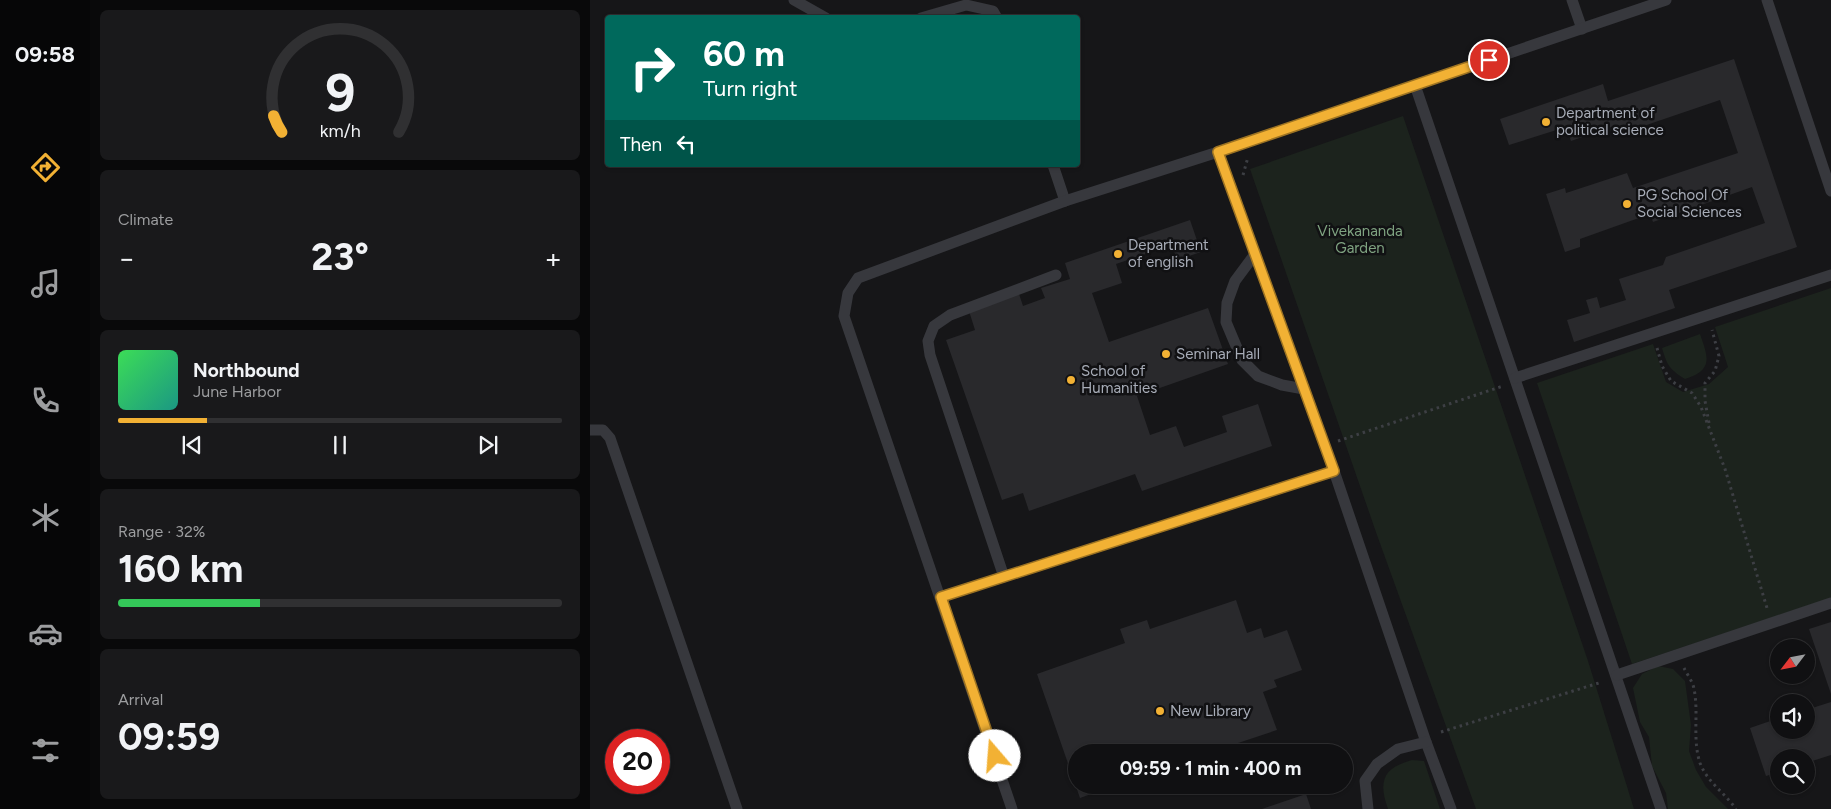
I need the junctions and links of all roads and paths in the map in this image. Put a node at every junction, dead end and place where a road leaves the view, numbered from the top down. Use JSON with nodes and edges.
{"nodes":[{"id":1,"x":794,"y":0,"type":"edge"},
{"id":2,"x":1572,"y":0,"type":"edge"},
{"id":3,"x":1666,"y":0,"type":"edge"},
{"id":4,"x":1767,"y":0,"type":"edge"},
{"id":5,"x":821,"y":15,"type":"edge"},
{"id":6,"x":931,"y":15,"type":"edge"},
{"id":7,"x":995,"y":15,"type":"edge"},
{"id":8,"x":1582,"y":29,"type":"junction"},
{"id":9,"x":1415,"y":85,"type":"junction"},
{"id":10,"x":1218,"y":152,"type":"junction"},
{"id":11,"x":1248,"y":156,"type":"dead end"},
{"id":12,"x":1054,"y":167,"type":"edge"},
{"id":13,"x":1246,"y":184,"type":"dead end"},
{"id":14,"x":1831,"y":191,"type":"edge"},
{"id":15,"x":1065,"y":201,"type":"junction"},
{"id":16,"x":1255,"y":254,"type":"junction"},
{"id":17,"x":1056,"y":275,"type":"dead end"},
{"id":18,"x":1831,"y":275,"type":"edge"},
{"id":19,"x":1707,"y":316,"type":"junction"},
{"id":20,"x":1653,"y":333,"type":"junction"},
{"id":21,"x":1515,"y":378,"type":"junction"},
{"id":22,"x":1304,"y":388,"type":"junction"},
{"id":23,"x":1507,"y":395,"type":"dead end"},
{"id":24,"x":590,"y":430,"type":"edge"},
{"id":25,"x":1334,"y":432,"type":"dead end"},
{"id":26,"x":1711,"y":433,"type":"junction"},
{"id":27,"x":1334,"y":471,"type":"junction"},
{"id":28,"x":1004,"y":577,"type":"junction"},
{"id":29,"x":941,"y":597,"type":"junction"},
{"id":30,"x":1831,"y":603,"type":"edge"},
{"id":31,"x":1771,"y":623,"type":"junction"},
{"id":32,"x":1675,"y":655,"type":"junction"},
{"id":33,"x":1616,"y":675,"type":"junction"},
{"id":34,"x":1607,"y":690,"type":"dead end"},
{"id":35,"x":1437,"y":723,"type":"dead end"},
{"id":36,"x":1441,"y":732,"type":"junction"},
{"id":37,"x":1444,"y":741,"type":"dead end"},
{"id":38,"x":1426,"y":742,"type":"junction"},
{"id":39,"x":737,"y":809,"type":"edge"},
{"id":40,"x":1012,"y":809,"type":"edge"},
{"id":41,"x":1368,"y":809,"type":"edge"},
{"id":42,"x":1451,"y":809,"type":"edge"},
{"id":43,"x":1661,"y":809,"type":"edge"},
{"id":44,"x":1736,"y":809,"type":"edge"}],
"edges":[{"from":1,"to":5,"type":"lane"},
{"from":2,"to":8,"type":"lane"},
{"from":3,"to":8,"type":"lane"},
{"from":4,"to":14,"type":"lane"},
{"from":6,"to":7,"type":"lane"},
{"from":8,"to":9,"type":"lane"},
{"from":9,"to":10,"type":"lane"},
{"from":9,"to":21,"type":"lane"},
{"from":10,"to":15,"type":"lane"},
{"from":10,"to":16,"type":"lane"},
{"from":11,"to":13,"type":"path"},
{"from":12,"to":15,"type":"lane"},
{"from":15,"to":29,"type":"lane"},
{"from":16,"to":22,"type":"lane"},
{"from":16,"to":22,"type":"lane"},
{"from":17,"to":28,"type":"lane"},
{"from":18,"to":19,"type":"lane"},
{"from":19,"to":20,"type":"lane"},
{"from":19,"to":26,"type":"path"},
{"from":20,"to":21,"type":"lane"},
{"from":20,"to":26,"type":"path"},
{"from":21,"to":33,"type":"lane"},
{"from":22,"to":27,"type":"lane"},
{"from":23,"to":25,"type":"path"},
{"from":24,"to":39,"type":"lane"},
{"from":26,"to":31,"type":"path"},
{"from":27,"to":28,"type":"lane"},
{"from":27,"to":38,"type":"lane"},
{"from":28,"to":29,"type":"lane"},
{"from":29,"to":40,"type":"lane"},
{"from":30,"to":31,"type":"lane"},
{"from":31,"to":32,"type":"lane"},
{"from":32,"to":33,"type":"lane"},
{"from":32,"to":44,"type":"path"},
{"from":33,"to":43,"type":"lane"},
{"from":34,"to":36,"type":"path"},
{"from":35,"to":36,"type":"path"},
{"from":36,"to":37,"type":"path"},
{"from":38,"to":41,"type":"lane"},
{"from":38,"to":42,"type":"lane"}]}
